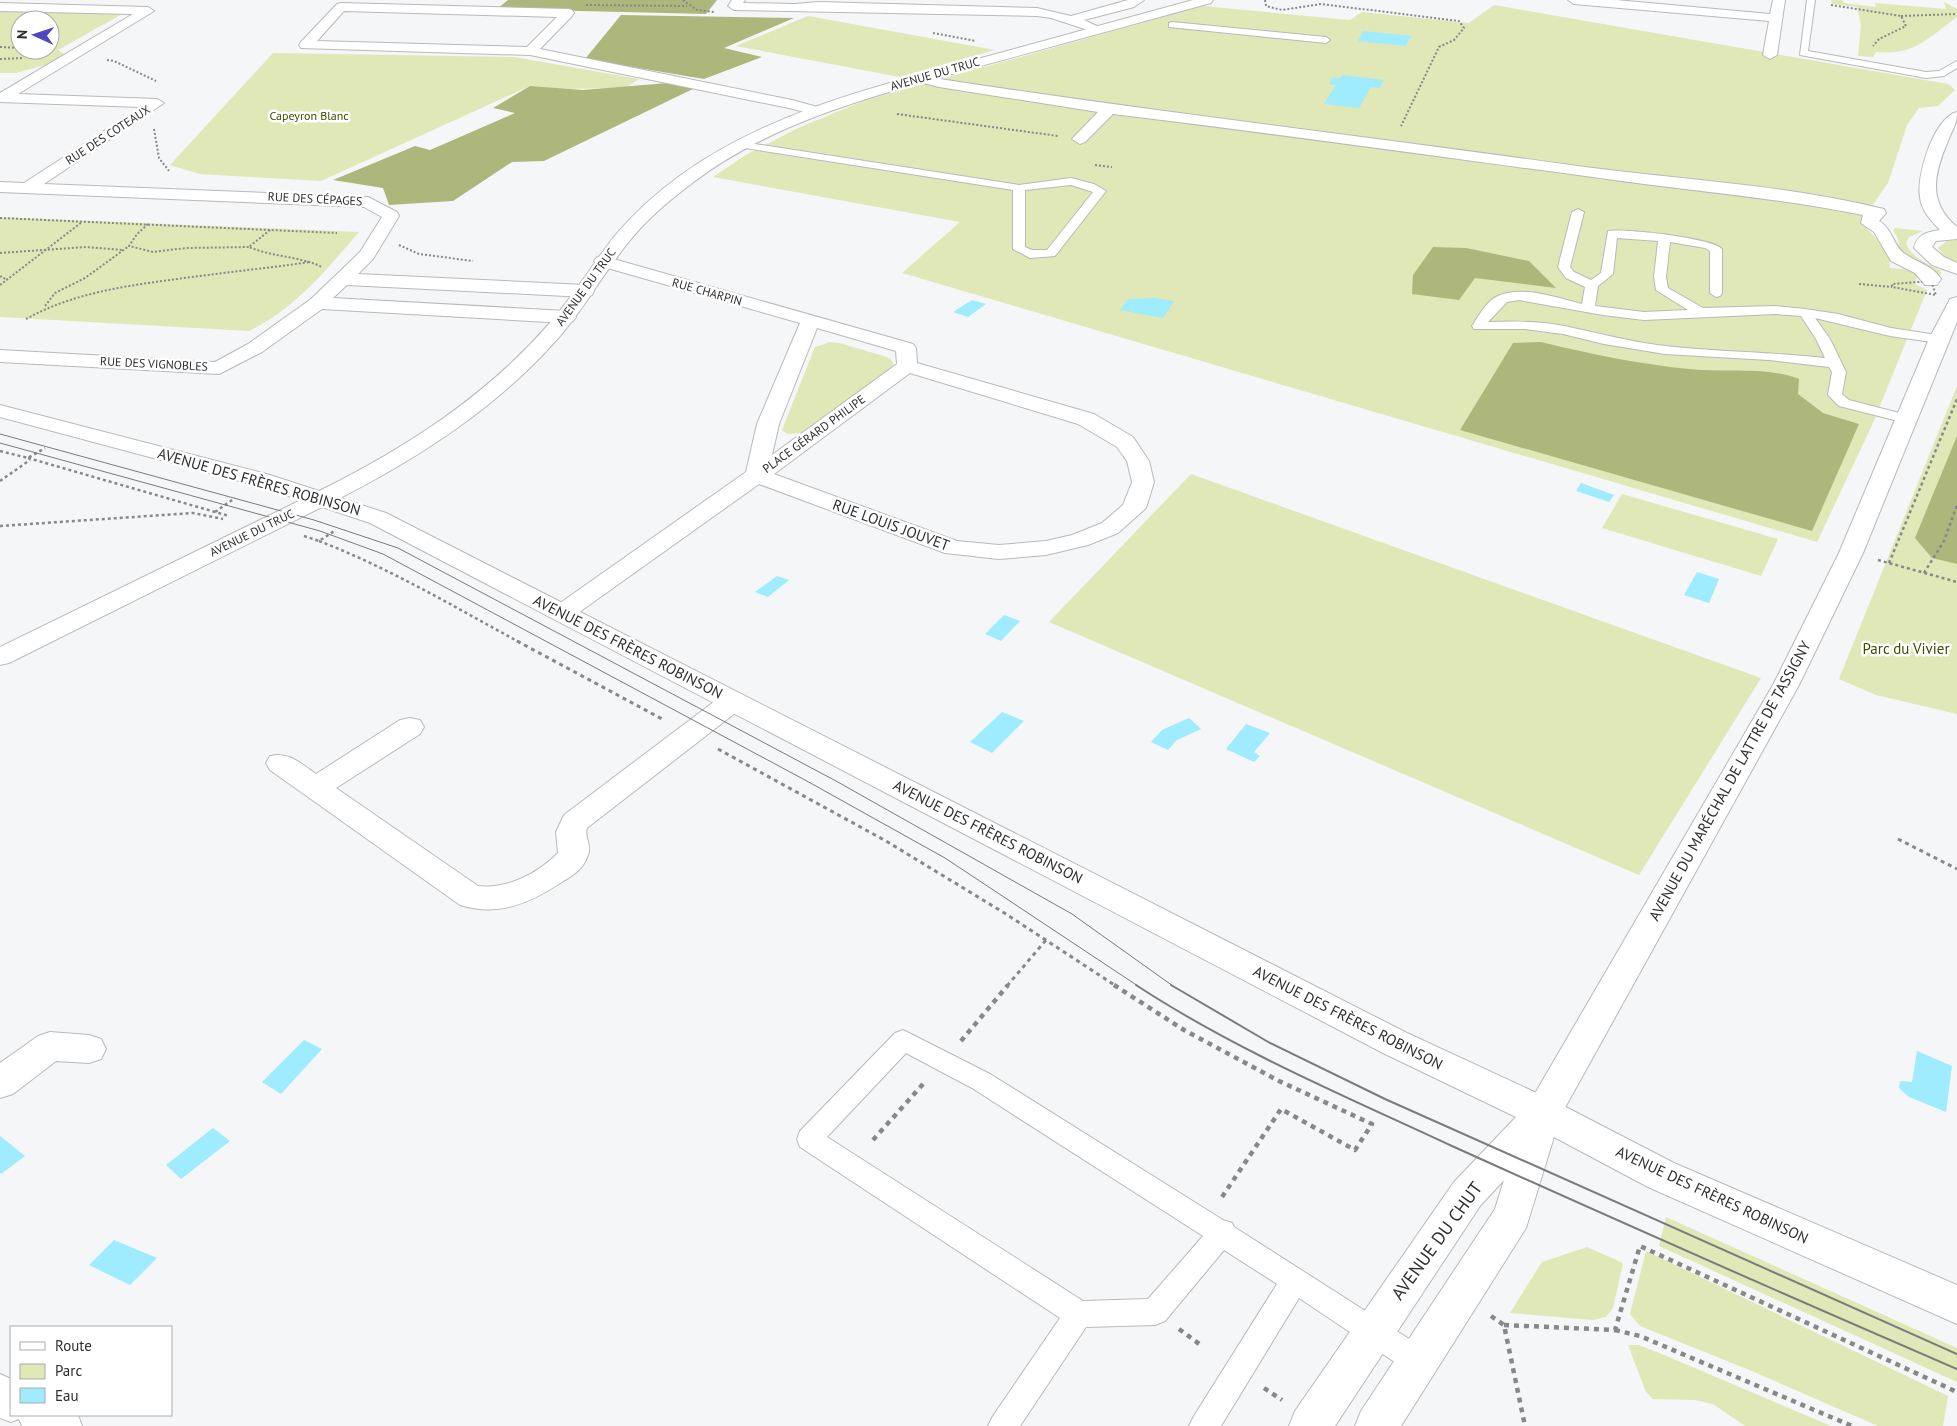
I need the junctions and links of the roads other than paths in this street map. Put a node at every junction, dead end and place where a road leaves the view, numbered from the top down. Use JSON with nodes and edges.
{"nodes":[{"id":1,"x":141,"y":0,"type":"edge"},
{"id":2,"x":362,"y":0,"type":"edge"},
{"id":3,"x":388,"y":0,"type":"edge"},
{"id":4,"x":447,"y":0,"type":"edge"},
{"id":5,"x":474,"y":0,"type":"edge"},
{"id":6,"x":739,"y":0,"type":"edge"},
{"id":7,"x":1138,"y":0,"type":"edge"},
{"id":8,"x":1207,"y":0,"type":"edge"},
{"id":9,"x":1574,"y":0,"type":"edge"},
{"id":10,"x":1779,"y":0,"type":"edge"},
{"id":11,"x":1811,"y":2,"type":"edge"},
{"id":12,"x":0,"y":6,"type":"edge"},
{"id":13,"x":121,"y":10,"type":"junction"},
{"id":14,"x":1776,"y":18,"type":"junction"},
{"id":15,"x":1070,"y":20,"type":"junction"},
{"id":16,"x":1172,"y":25,"type":"dead end"},
{"id":17,"x":1096,"y":29,"type":"junction"},
{"id":18,"x":1326,"y":40,"type":"dead end"},
{"id":19,"x":530,"y":52,"type":"junction"},
{"id":20,"x":1770,"y":55,"type":"dead end"},
{"id":21,"x":1957,"y":64,"type":"edge"},
{"id":22,"x":921,"y":78,"type":"junction"},
{"id":23,"x":1,"y":98,"type":"edge"},
{"id":24,"x":1109,"y":109,"type":"junction"},
{"id":25,"x":816,"y":111,"type":"junction"},
{"id":26,"x":1957,"y":116,"type":"edge"},
{"id":27,"x":1080,"y":139,"type":"road end"},
{"id":28,"x":742,"y":145,"type":"junction"},
{"id":29,"x":0,"y":187,"type":"edge"},
{"id":30,"x":27,"y":188,"type":"junction"},
{"id":31,"x":1019,"y":188,"type":"junction"},
{"id":32,"x":1578,"y":212,"type":"dead end"},
{"id":33,"x":1956,"y":234,"type":"edge"},
{"id":34,"x":1664,"y":238,"type":"junction"},
{"id":35,"x":603,"y":262,"type":"junction"},
{"id":36,"x":1957,"y":269,"type":"edge"},
{"id":37,"x":342,"y":280,"type":"junction"},
{"id":38,"x":1931,"y":281,"type":"dead end"},
{"id":39,"x":1592,"y":285,"type":"junction"},
{"id":40,"x":585,"y":291,"type":"junction"},
{"id":41,"x":1716,"y":293,"type":"dead end"},
{"id":42,"x":318,"y":303,"type":"junction"},
{"id":43,"x":1957,"y":303,"type":"edge"},
{"id":44,"x":1588,"y":309,"type":"junction"},
{"id":45,"x":1701,"y":312,"type":"junction"},
{"id":46,"x":1805,"y":313,"type":"junction"},
{"id":47,"x":566,"y":317,"type":"junction"},
{"id":48,"x":810,"y":322,"type":"junction"},
{"id":49,"x":1939,"y":339,"type":"junction"},
{"id":50,"x":0,"y":356,"type":"edge"},
{"id":51,"x":1834,"y":363,"type":"junction"},
{"id":52,"x":907,"y":366,"type":"junction"},
{"id":53,"x":0,"y":411,"type":"edge"},
{"id":54,"x":1906,"y":419,"type":"junction"},
{"id":55,"x":756,"y":475,"type":"junction"},
{"id":56,"x":321,"y":498,"type":"junction"},
{"id":57,"x":562,"y":614,"type":"junction"},
{"id":58,"x":0,"y":657,"type":"edge"},
{"id":59,"x":733,"y":701,"type":"junction"},
{"id":60,"x":410,"y":727,"type":"dead end"},
{"id":61,"x":280,"y":763,"type":"dead end"},
{"id":62,"x":315,"y":788,"type":"junction"},
{"id":63,"x":89,"y":1049,"type":"dead end"},
{"id":64,"x":0,"y":1083,"type":"edge"},
{"id":65,"x":1543,"y":1114,"type":"junction"},
{"id":66,"x":1223,"y":1232,"type":"junction"},
{"id":67,"x":1295,"y":1280,"type":"junction"},
{"id":68,"x":1957,"y":1305,"type":"edge"},
{"id":69,"x":1079,"y":1314,"type":"junction"},
{"id":70,"x":1374,"y":1331,"type":"junction"},
{"id":71,"x":1418,"y":1361,"type":"junction"},
{"id":72,"x":41,"y":1416,"type":"edge"},
{"id":73,"x":1299,"y":1416,"type":"edge"},
{"id":74,"x":61,"y":1426,"type":"edge"},
{"id":75,"x":1003,"y":1426,"type":"edge"},
{"id":76,"x":1204,"y":1426,"type":"edge"},
{"id":77,"x":1376,"y":1426,"type":"edge"}],
"edges":[{"from":1,"to":13,"type":"street"},
{"from":2,"to":3,"type":"street"},
{"from":4,"to":5,"type":"street"},
{"from":6,"to":15,"type":"street"},
{"from":7,"to":15,"type":"street"},
{"from":8,"to":17,"type":"street","name":"AVENUE DU TRUC"},
{"from":9,"to":14,"type":"street"},
{"from":10,"to":14,"type":"street"},
{"from":11,"to":21,"type":"lane"},
{"from":12,"to":13,"type":"street"},
{"from":13,"to":23,"type":"street"},
{"from":14,"to":20,"type":"street"},
{"from":15,"to":17,"type":"street"},
{"from":16,"to":18,"type":"lane"},
{"from":17,"to":22,"type":"street","name":"AVENUE DU TRUC"},
{"from":19,"to":19,"type":"street"},
{"from":19,"to":25,"type":"street"},
{"from":22,"to":24,"type":"street"},
{"from":22,"to":25,"type":"street","name":"AVENUE DU TRUC"},
{"from":23,"to":30,"type":"street","name":"RUE DES COTEAUX"},
{"from":24,"to":27,"type":"street"},
{"from":24,"to":38,"type":"street"},
{"from":25,"to":28,"type":"street","name":"AVENUE DU TRUC"},
{"from":26,"to":33,"type":"street"},
{"from":28,"to":31,"type":"lane"},
{"from":28,"to":35,"type":"street","name":"AVENUE DU TRUC"},
{"from":29,"to":30,"type":"street","name":"RUE DES CÉPAGES"},
{"from":30,"to":37,"type":"street","name":"RUE DES CÉPAGES"},
{"from":31,"to":31,"type":"lane"},
{"from":32,"to":39,"type":"lane"},
{"from":33,"to":36,"type":"street"},
{"from":34,"to":39,"type":"lane"},
{"from":34,"to":41,"type":"lane"},
{"from":34,"to":45,"type":"lane"},
{"from":35,"to":40,"type":"street","name":"AVENUE DU TRUC"},
{"from":35,"to":48,"type":"street","name":"RUE CHARPIN"},
{"from":37,"to":40,"type":"street"},
{"from":37,"to":42,"type":"street","name":"RUE DES VIGNOBLES"},
{"from":39,"to":44,"type":"lane"},
{"from":40,"to":47,"type":"street","name":"AVENUE DU TRUC"},
{"from":42,"to":47,"type":"street"},
{"from":42,"to":50,"type":"street","name":"RUE DES VIGNOBLES"},
{"from":43,"to":49,"type":"street","name":"AVENUE DU MARÉCHAL DE LATTRE DE TASSIGNY"},
{"from":44,"to":45,"type":"lane"},
{"from":44,"to":51,"type":"lane"},
{"from":45,"to":46,"type":"lane"},
{"from":46,"to":49,"type":"lane"},
{"from":46,"to":51,"type":"lane"},
{"from":47,"to":56,"type":"street","name":"AVENUE DU TRUC"},
{"from":48,"to":52,"type":"street"},
{"from":48,"to":55,"type":"street","name":"PLACE GÉRARD PHILIPE"},
{"from":49,"to":54,"type":"street","name":"AVENUE DU MARÉCHAL DE LATTRE DE TASSIGNY"},
{"from":51,"to":54,"type":"lane"},
{"from":52,"to":55,"type":"street","name":"PLACE GÉRARD PHILIPE"},
{"from":52,"to":55,"type":"street","name":"RUE LOUIS JOUVET"},
{"from":53,"to":56,"type":"street","name":"AVENUE DES FRÈRES ROBINSON"},
{"from":54,"to":65,"type":"street","name":"AVENUE DU MARÉCHAL DE LATTRE DE TASSIGNY"},
{"from":55,"to":57,"type":"street"},
{"from":56,"to":57,"type":"street","name":"AVENUE DES FRÈRES ROBINSON"},
{"from":56,"to":58,"type":"street","name":"AVENUE DU TRUC"},
{"from":57,"to":59,"type":"street","name":"AVENUE DES FRÈRES ROBINSON"},
{"from":59,"to":62,"type":"street"},
{"from":59,"to":65,"type":"street","name":"AVENUE DES FRÈRES ROBINSON"},
{"from":60,"to":62,"type":"street"},
{"from":61,"to":62,"type":"street"},
{"from":63,"to":64,"type":"street"},
{"from":65,"to":68,"type":"street","name":"AVENUE DES FRÈRES ROBINSON"},
{"from":65,"to":70,"type":"street","name":"AVENUE DU CHUT"},
{"from":65,"to":71,"type":"street"},
{"from":66,"to":67,"type":"lane"},
{"from":66,"to":69,"type":"lane"},
{"from":66,"to":69,"type":"lane"},
{"from":67,"to":70,"type":"lane"},
{"from":67,"to":76,"type":"lane"},
{"from":69,"to":75,"type":"lane"},
{"from":70,"to":71,"type":"lane"},
{"from":70,"to":73,"type":"street","name":"AVENUE DU CHUT"},
{"from":71,"to":77,"type":"street"},
{"from":72,"to":74,"type":"street"}]}
